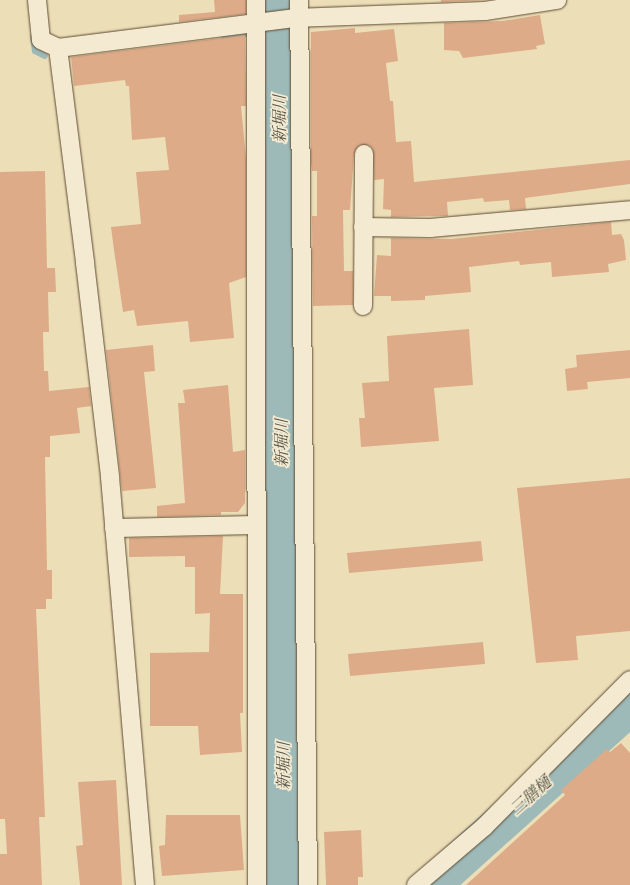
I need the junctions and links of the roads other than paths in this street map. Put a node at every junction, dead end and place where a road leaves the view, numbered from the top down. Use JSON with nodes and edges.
{"nodes":[{"id":1,"x":37,"y":0,"type":"edge"},
{"id":2,"x":256,"y":0,"type":"edge"},
{"id":3,"x":299,"y":0,"type":"edge"},
{"id":4,"x":557,"y":0,"type":"edge"},
{"id":5,"x":297,"y":18,"type":"junction"},
{"id":6,"x":260,"y":23,"type":"junction"},
{"id":7,"x":58,"y":48,"type":"junction"},
{"id":8,"x":364,"y":154,"type":"dead end"},
{"id":9,"x":630,"y":210,"type":"edge"},
{"id":10,"x":363,"y":227,"type":"junction"},
{"id":11,"x":362,"y":306,"type":"dead end"},
{"id":12,"x":257,"y":524,"type":"junction"},
{"id":13,"x":114,"y":528,"type":"junction"},
{"id":14,"x":630,"y":680,"type":"edge"},
{"id":15,"x":145,"y":885,"type":"edge"},
{"id":16,"x":257,"y":885,"type":"edge"},
{"id":17,"x":308,"y":885,"type":"edge"},
{"id":18,"x":416,"y":885,"type":"edge"}],
"edges":[{"from":1,"to":7,"type":"street"},
{"from":2,"to":6,"type":"street"},
{"from":3,"to":5,"type":"street"},
{"from":4,"to":5,"type":"street"},
{"from":5,"to":6,"type":"street"},
{"from":5,"to":17,"type":"street"},
{"from":6,"to":7,"type":"street"},
{"from":6,"to":12,"type":"street"},
{"from":7,"to":13,"type":"street"},
{"from":8,"to":10,"type":"street"},
{"from":9,"to":10,"type":"street"},
{"from":10,"to":11,"type":"street"},
{"from":12,"to":13,"type":"street"},
{"from":12,"to":16,"type":"street"},
{"from":13,"to":15,"type":"street"},
{"from":14,"to":18,"type":"street"}]}
